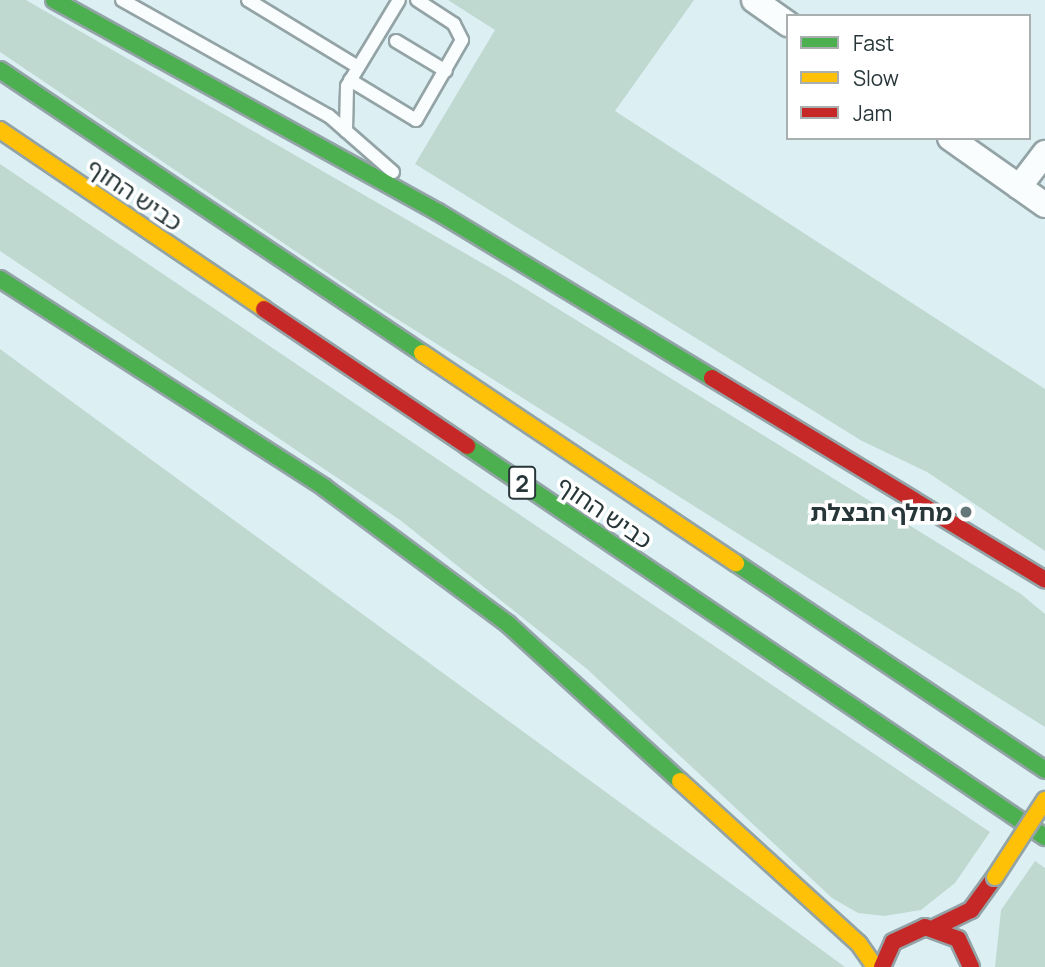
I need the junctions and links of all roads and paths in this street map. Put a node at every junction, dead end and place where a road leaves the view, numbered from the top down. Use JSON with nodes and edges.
{"nodes":[{"id":1,"x":54,"y":0,"type":"edge"},
{"id":2,"x":84,"y":0,"type":"edge"},
{"id":3,"x":122,"y":0,"type":"edge"},
{"id":4,"x":248,"y":0,"type":"edge"},
{"id":5,"x":399,"y":0,"type":"edge"},
{"id":6,"x":417,"y":0,"type":"edge"},
{"id":7,"x":754,"y":0,"type":"edge"},
{"id":8,"x":145,"y":4,"type":"edge"},
{"id":9,"x":786,"y":23,"type":"edge"},
{"id":10,"x":396,"y":41,"type":"dead end"},
{"id":11,"x":166,"y":57,"type":"junction"},
{"id":12,"x":358,"y":67,"type":"junction"},
{"id":13,"x":0,"y":70,"type":"edge"},
{"id":14,"x":446,"y":71,"type":"junction"},
{"id":15,"x":351,"y":80,"type":"junction"},
{"id":16,"x":0,"y":130,"type":"edge"},
{"id":17,"x":346,"y":131,"type":"junction"},
{"id":18,"x":953,"y":140,"type":"edge"},
{"id":19,"x":1045,"y":153,"type":"edge"},
{"id":20,"x":1019,"y":187,"type":"junction"},
{"id":21,"x":1045,"y":205,"type":"edge"},
{"id":22,"x":438,"y":212,"type":"junction"},
{"id":23,"x":0,"y":279,"type":"edge"},
{"id":24,"x":1027,"y":573,"type":"junction"},
{"id":25,"x":1045,"y":580,"type":"edge"},
{"id":26,"x":1045,"y":588,"type":"edge"},
{"id":27,"x":1045,"y":770,"type":"edge"},
{"id":28,"x":1045,"y":800,"type":"edge"},
{"id":29,"x":1045,"y":836,"type":"edge"},
{"id":30,"x":982,"y":895,"type":"junction"},
{"id":31,"x":821,"y":909,"type":"junction"},
{"id":32,"x":936,"y":927,"type":"junction"},
{"id":33,"x":903,"y":933,"type":"junction"},
{"id":34,"x":971,"y":964,"type":"edge"},
{"id":35,"x":875,"y":967,"type":"edge"},
{"id":36,"x":882,"y":967,"type":"edge"}],
"edges":[{"from":1,"to":11,"type":"main road"},
{"from":2,"to":11,"type":"main road"},
{"from":3,"to":8,"type":"lane"},
{"from":4,"to":12,"type":"lane"},
{"from":5,"to":12,"type":"lane"},
{"from":6,"to":14,"type":"lane"},
{"from":7,"to":9,"type":"street"},
{"from":8,"to":17,"type":"lane"},
{"from":10,"to":14,"type":"lane"},
{"from":11,"to":22,"type":"main road"},
{"from":12,"to":15,"type":"lane"},
{"from":13,"to":27,"type":"main road","name":"כביש החוף","number":"2"},
{"from":14,"to":15,"type":"lane"},
{"from":15,"to":17,"type":"lane"},
{"from":16,"to":29,"type":"main road","name":"כביש החוף","number":"2"},
{"from":17,"to":22,"type":"lane"},
{"from":18,"to":20,"type":"street"},
{"from":19,"to":20,"type":"street"},
{"from":20,"to":21,"type":"street"},
{"from":22,"to":24,"type":"main road"},
{"from":23,"to":31,"type":"main road"},
{"from":24,"to":25,"type":"main road"},
{"from":24,"to":26,"type":"main road"},
{"from":28,"to":30,"type":"main road","bridge":true},
{"from":30,"to":32,"type":"main road"},
{"from":30,"to":34,"type":"main road"},
{"from":31,"to":33,"type":"main road"},
{"from":31,"to":35,"type":"main road"},
{"from":32,"to":33,"type":"main road"},
{"from":32,"to":34,"type":"main road"},
{"from":33,"to":36,"type":"main road"}]}
